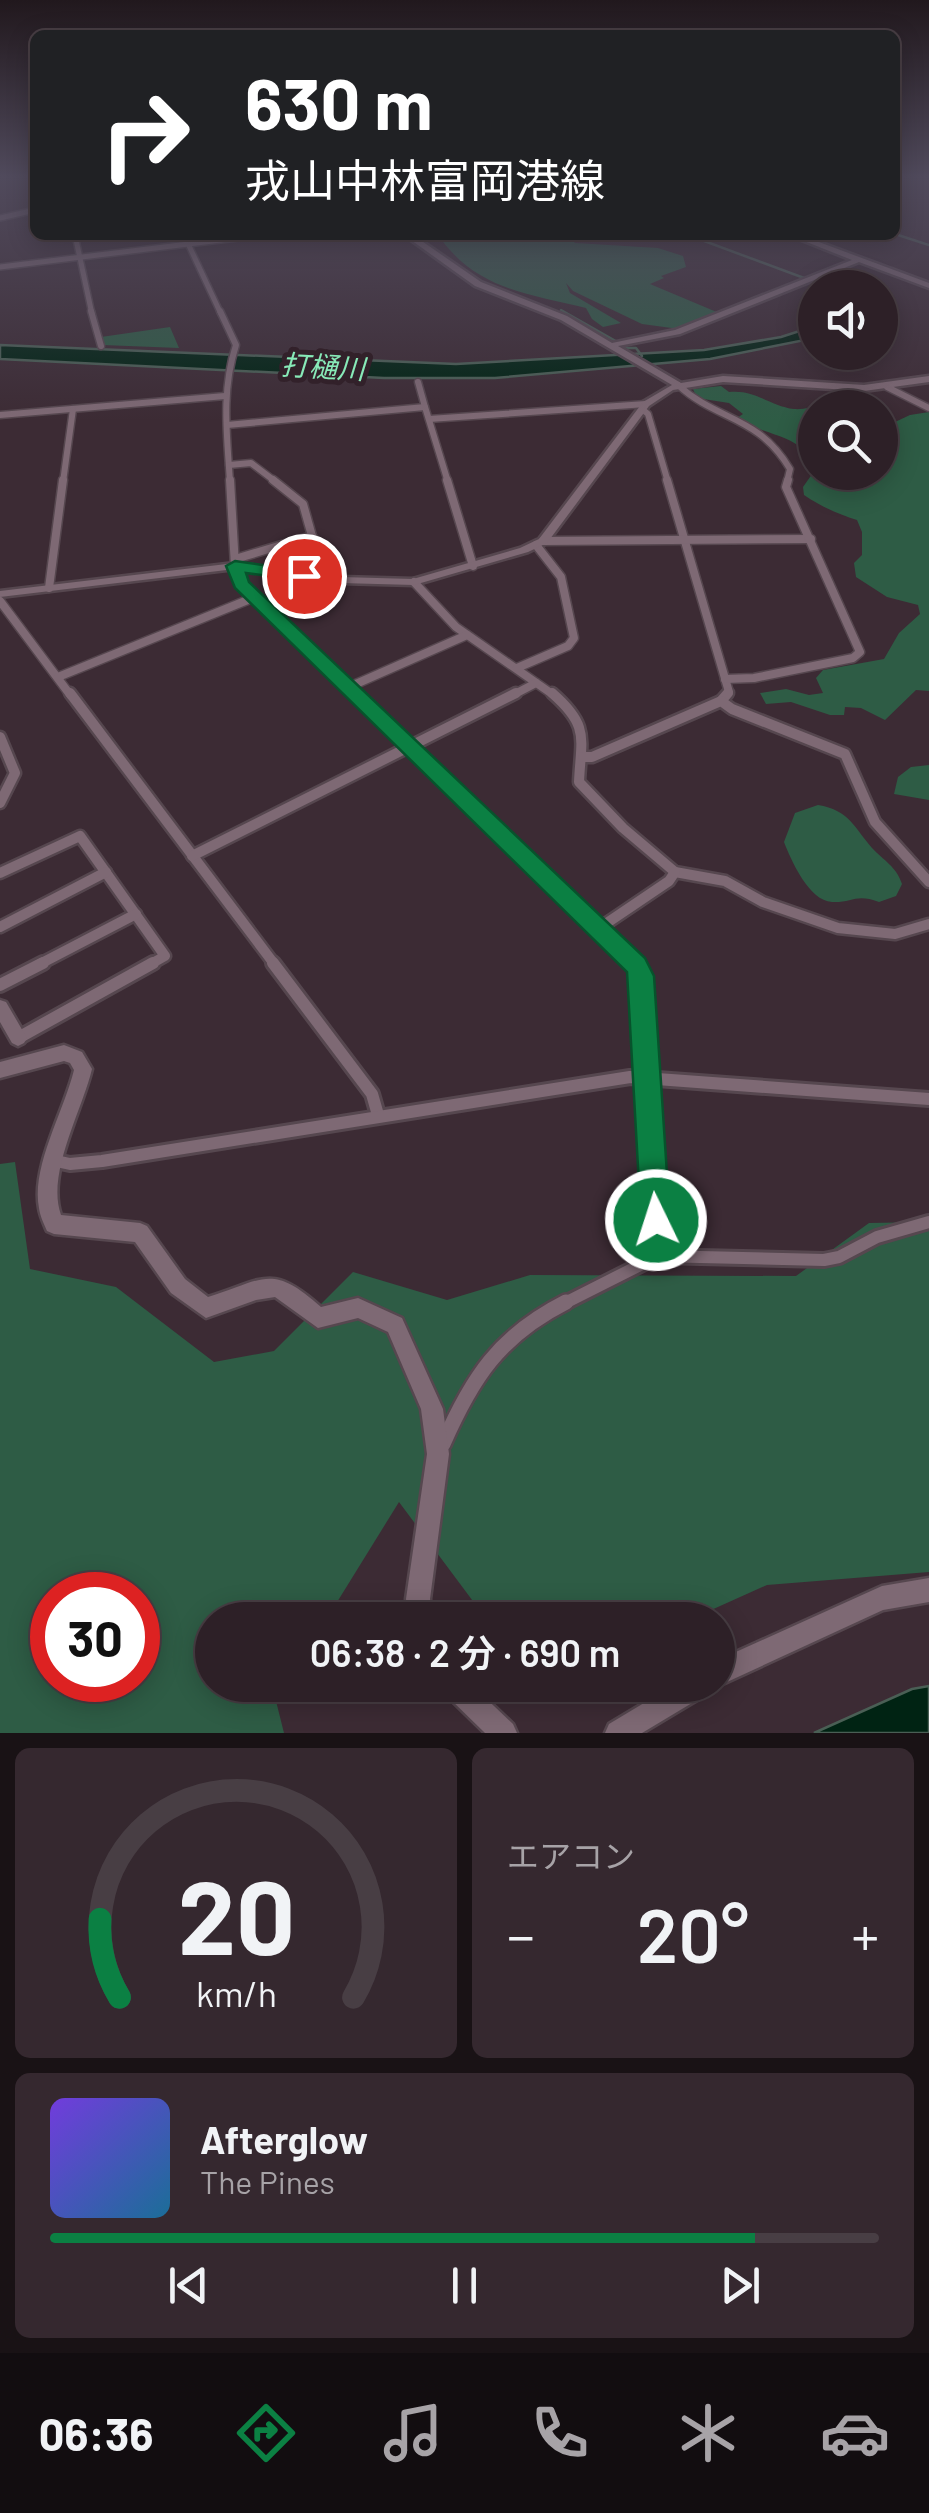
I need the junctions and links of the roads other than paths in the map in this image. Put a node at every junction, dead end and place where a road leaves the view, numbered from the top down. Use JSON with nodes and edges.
{"nodes":[{"id":1,"x":77,"y":258,"type":"edge"},
{"id":2,"x":70,"y":259,"type":"edge"},
{"id":3,"x":195,"y":259,"type":"edge"},
{"id":4,"x":442,"y":259,"type":"edge"},
{"id":5,"x":861,"y":259,"type":"joint"},
{"id":6,"x":0,"y":267,"type":"edge"},
{"id":7,"x":929,"y":286,"type":"edge"},
{"id":8,"x":612,"y":345,"type":"junction"},
{"id":9,"x":101,"y":346,"type":"dead end"},
{"id":10,"x":929,"y":380,"type":"edge"},
{"id":11,"x":418,"y":382,"type":"dead end"},
{"id":12,"x":678,"y":385,"type":"junction"},
{"id":13,"x":888,"y":386,"type":"junction"},
{"id":14,"x":224,"y":396,"type":"junction"},
{"id":15,"x":425,"y":407,"type":"junction"},
{"id":16,"x":644,"y":407,"type":"junction"},
{"id":17,"x":929,"y":408,"type":"edge"},
{"id":18,"x":74,"y":409,"type":"junction"},
{"id":19,"x":0,"y":415,"type":"edge"},
{"id":20,"x":429,"y":419,"type":"junction"},
{"id":21,"x":226,"y":425,"type":"junction"},
{"id":22,"x":229,"y":465,"type":"junction"},
{"id":23,"x":312,"y":536,"type":"junction"},
{"id":24,"x":811,"y":539,"type":"junction"},
{"id":25,"x":684,"y":541,"type":"junction"},
{"id":26,"x":540,"y":543,"type":"junction"},
{"id":27,"x":235,"y":562,"type":"junction"},
{"id":28,"x":473,"y":566,"type":"junction"},
{"id":29,"x":341,"y":580,"type":"junction"},
{"id":30,"x":414,"y":582,"type":"junction"},
{"id":31,"x":49,"y":588,"type":"junction"},
{"id":32,"x":255,"y":597,"type":"junction"},
{"id":33,"x":0,"y":598,"type":"edge"},
{"id":34,"x":467,"y":635,"type":"junction"},
{"id":35,"x":516,"y":668,"type":"junction"},
{"id":36,"x":58,"y":677,"type":"junction"},
{"id":37,"x":726,"y":679,"type":"junction"},
{"id":38,"x":536,"y":683,"type":"junction"},
{"id":39,"x":348,"y":687,"type":"junction"},
{"id":40,"x":722,"y":702,"type":"junction"},
{"id":41,"x":0,"y":738,"type":"edge"},
{"id":42,"x":410,"y":747,"type":"junction"},
{"id":43,"x":583,"y":757,"type":"junction"},
{"id":44,"x":0,"y":804,"type":"edge"},
{"id":45,"x":192,"y":856,"type":"junction"},
{"id":46,"x":1,"y":870,"type":"edge"},
{"id":47,"x":106,"y":872,"type":"junction"},
{"id":48,"x":675,"y":872,"type":"junction"},
{"id":49,"x":929,"y":882,"type":"edge"},
{"id":50,"x":136,"y":914,"type":"junction"},
{"id":51,"x":929,"y":924,"type":"edge"},
{"id":52,"x":0,"y":926,"type":"edge"},
{"id":53,"x":598,"y":928,"type":"junction"},
{"id":54,"x":0,"y":985,"type":"edge"},
{"id":55,"x":0,"y":1008,"type":"edge"},
{"id":56,"x":18,"y":1038,"type":"joint"},
{"id":57,"x":0,"y":1070,"type":"edge"},
{"id":58,"x":646,"y":1077,"type":"junction"},
{"id":59,"x":929,"y":1099,"type":"edge"},
{"id":60,"x":378,"y":1115,"type":"junction"},
{"id":61,"x":56,"y":1161,"type":"junction"},
{"id":62,"x":929,"y":1222,"type":"edge"},
{"id":63,"x":658,"y":1256,"type":"junction"},
{"id":64,"x":438,"y":1454,"type":"junction"},
{"id":65,"x":929,"y":1590,"type":"edge"},
{"id":66,"x":418,"y":1602,"type":"edge"},
{"id":67,"x":735,"y":1666,"type":"edge"},
{"id":68,"x":472,"y":1702,"type":"edge"},
{"id":69,"x":670,"y":1702,"type":"edge"},
{"id":70,"x":504,"y":1733,"type":"edge"},
{"id":71,"x":618,"y":1733,"type":"edge"}],
"edges":[{"from":1,"to":9,"type":"street"},
{"from":2,"to":6,"type":"street"},
{"from":3,"to":14,"type":"street"},
{"from":4,"to":8,"type":"main road"},
{"from":5,"to":7,"type":"main road"},
{"from":5,"to":8,"type":"main road"},
{"from":8,"to":12,"type":"main road"},
{"from":10,"to":13,"type":"main road"},
{"from":11,"to":15,"type":"street"},
{"from":12,"to":13,"type":"main road"},
{"from":12,"to":16,"type":"main road"},
{"from":12,"to":24,"type":"street"},
{"from":13,"to":17,"type":"street"},
{"from":14,"to":18,"type":"street"},
{"from":14,"to":21,"type":"street"},
{"from":15,"to":20,"type":"street"},
{"from":15,"to":21,"type":"street"},
{"from":16,"to":20,"type":"street"},
{"from":16,"to":25,"type":"street"},
{"from":16,"to":26,"type":"main road"},
{"from":18,"to":19,"type":"street"},
{"from":18,"to":31,"type":"street"},
{"from":20,"to":28,"type":"street"},
{"from":21,"to":22,"type":"street"},
{"from":22,"to":23,"type":"street"},
{"from":22,"to":27,"type":"street"},
{"from":23,"to":27,"type":"street"},
{"from":23,"to":29,"type":"street"},
{"from":24,"to":25,"type":"street"},
{"from":24,"to":37,"type":"street"},
{"from":25,"to":26,"type":"street"},
{"from":25,"to":37,"type":"street"},
{"from":26,"to":28,"type":"main road"},
{"from":26,"to":35,"type":"street"},
{"from":27,"to":29,"type":"main road"},
{"from":27,"to":31,"type":"main road"},
{"from":27,"to":32,"type":"street"},
{"from":28,"to":30,"type":"main road"},
{"from":29,"to":30,"type":"main road"},
{"from":30,"to":34,"type":"street"},
{"from":31,"to":33,"type":"main road"},
{"from":32,"to":36,"type":"street"},
{"from":32,"to":39,"type":"street"},
{"from":33,"to":36,"type":"street"},
{"from":34,"to":35,"type":"street"},
{"from":34,"to":39,"type":"street"},
{"from":35,"to":38,"type":"street"},
{"from":36,"to":45,"type":"street"},
{"from":37,"to":40,"type":"street"},
{"from":38,"to":42,"type":"street"},
{"from":38,"to":43,"type":"street"},
{"from":39,"to":42,"type":"street"},
{"from":40,"to":43,"type":"street"},
{"from":40,"to":49,"type":"street"},
{"from":41,"to":44,"type":"street"},
{"from":42,"to":45,"type":"street"},
{"from":42,"to":53,"type":"street"},
{"from":43,"to":48,"type":"street"},
{"from":45,"to":60,"type":"street"},
{"from":46,"to":47,"type":"street"},
{"from":47,"to":50,"type":"street"},
{"from":47,"to":52,"type":"street"},
{"from":48,"to":51,"type":"street"},
{"from":48,"to":53,"type":"street"},
{"from":50,"to":54,"type":"street"},
{"from":50,"to":56,"type":"street"},
{"from":53,"to":58,"type":"street"},
{"from":55,"to":56,"type":"main road"},
{"from":57,"to":61,"type":"main road"},
{"from":58,"to":59,"type":"street"},
{"from":58,"to":60,"type":"street"},
{"from":58,"to":63,"type":"street"},
{"from":60,"to":61,"type":"street"},
{"from":61,"to":64,"type":"main road"},
{"from":62,"to":63,"type":"street"},
{"from":63,"to":64,"type":"street"},
{"from":64,"to":66,"type":"main road"},
{"from":65,"to":67,"type":"main road"},
{"from":68,"to":70,"type":"main road"},
{"from":69,"to":71,"type":"main road"}]}
